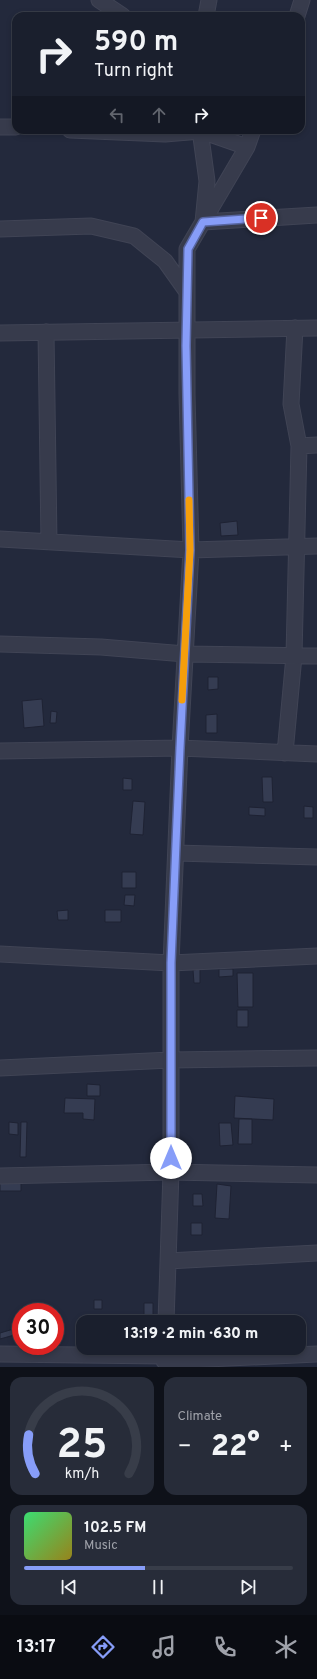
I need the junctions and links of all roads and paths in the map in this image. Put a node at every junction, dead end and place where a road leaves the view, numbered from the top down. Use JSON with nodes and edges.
{"nodes":[{"id":1,"x":99,"y":0,"type":"edge"},
{"id":2,"x":209,"y":0,"type":"edge"},
{"id":3,"x":302,"y":0,"type":"edge"},
{"id":4,"x":117,"y":12,"type":"edge"},
{"id":5,"x":207,"y":12,"type":"edge"},
{"id":6,"x":298,"y":12,"type":"edge"},
{"id":7,"x":0,"y":126,"type":"edge"},
{"id":8,"x":12,"y":127,"type":"edge"},
{"id":9,"x":201,"y":134,"type":"edge"},
{"id":10,"x":210,"y":134,"type":"edge"},
{"id":11,"x":252,"y":134,"type":"edge"},
{"id":12,"x":247,"y":147,"type":"junction"},
{"id":13,"x":317,"y":215,"type":"edge"},
{"id":14,"x":203,"y":222,"type":"junction"},
{"id":15,"x":0,"y":229,"type":"edge"},
{"id":16,"x":187,"y":292,"type":"junction"},
{"id":17,"x":295,"y":328,"type":"junction"},
{"id":18,"x":317,"y":328,"type":"edge"},
{"id":19,"x":186,"y":330,"type":"junction"},
{"id":20,"x":46,"y":332,"type":"junction"},
{"id":21,"x":0,"y":333,"type":"edge"},
{"id":22,"x":317,"y":445,"type":"edge"},
{"id":23,"x":300,"y":446,"type":"junction"},
{"id":24,"x":0,"y":539,"type":"edge"},
{"id":25,"x":49,"y":542,"type":"junction"},
{"id":26,"x":317,"y":546,"type":"edge"},
{"id":27,"x":296,"y":547,"type":"junction"},
{"id":28,"x":190,"y":550,"type":"junction"},
{"id":29,"x":0,"y":644,"type":"edge"},
{"id":30,"x":185,"y":654,"type":"junction"},
{"id":31,"x":294,"y":656,"type":"junction"},
{"id":32,"x":317,"y":656,"type":"edge"},
{"id":33,"x":180,"y":748,"type":"junction"},
{"id":34,"x":0,"y":751,"type":"edge"},
{"id":35,"x":285,"y":753,"type":"junction"},
{"id":36,"x":317,"y":754,"type":"edge"},
{"id":37,"x":176,"y":854,"type":"junction"},
{"id":38,"x":317,"y":857,"type":"edge"},
{"id":39,"x":0,"y":954,"type":"edge"},
{"id":40,"x":317,"y":956,"type":"edge"},
{"id":41,"x":171,"y":963,"type":"junction"},
{"id":42,"x":317,"y":1058,"type":"edge"},
{"id":43,"x":171,"y":1060,"type":"junction"},
{"id":44,"x":0,"y":1068,"type":"edge"},
{"id":45,"x":171,"y":1172,"type":"junction"},
{"id":46,"x":317,"y":1175,"type":"edge"},
{"id":47,"x":0,"y":1176,"type":"edge"},
{"id":48,"x":317,"y":1253,"type":"edge"},
{"id":49,"x":168,"y":1261,"type":"junction"},
{"id":50,"x":166,"y":1315,"type":"edge"},
{"id":51,"x":0,"y":1354,"type":"edge"},
{"id":52,"x":317,"y":1354,"type":"edge"},
{"id":53,"x":164,"y":1358,"type":"edge"}],
"edges":[{"from":1,"to":4,"type":"street"},
{"from":2,"to":5,"type":"street"},
{"from":3,"to":6,"type":"street"},
{"from":7,"to":8,"type":"street"},
{"from":9,"to":14,"type":"street"},
{"from":10,"to":12,"type":"street"},
{"from":11,"to":12,"type":"street"},
{"from":12,"to":14,"type":"street"},
{"from":13,"to":14,"type":"street"},
{"from":14,"to":16,"type":"street"},
{"from":15,"to":16,"type":"street"},
{"from":16,"to":19,"type":"street"},
{"from":17,"to":18,"type":"street"},
{"from":17,"to":19,"type":"street"},
{"from":17,"to":23,"type":"street"},
{"from":19,"to":20,"type":"street"},
{"from":19,"to":28,"type":"street"},
{"from":20,"to":21,"type":"street"},
{"from":20,"to":25,"type":"street"},
{"from":22,"to":23,"type":"street"},
{"from":23,"to":27,"type":"street"},
{"from":24,"to":25,"type":"street"},
{"from":25,"to":28,"type":"street"},
{"from":26,"to":27,"type":"street"},
{"from":27,"to":28,"type":"street"},
{"from":27,"to":31,"type":"street"},
{"from":28,"to":30,"type":"street"},
{"from":29,"to":30,"type":"street"},
{"from":30,"to":31,"type":"street"},
{"from":30,"to":33,"type":"street"},
{"from":31,"to":32,"type":"street"},
{"from":31,"to":35,"type":"street"},
{"from":33,"to":34,"type":"street"},
{"from":33,"to":35,"type":"street"},
{"from":33,"to":37,"type":"street"},
{"from":35,"to":36,"type":"street"},
{"from":37,"to":38,"type":"street"},
{"from":37,"to":41,"type":"street"},
{"from":39,"to":41,"type":"street"},
{"from":40,"to":41,"type":"street"},
{"from":41,"to":43,"type":"street"},
{"from":42,"to":43,"type":"street"},
{"from":43,"to":44,"type":"street"},
{"from":43,"to":45,"type":"street"},
{"from":45,"to":46,"type":"street"},
{"from":45,"to":47,"type":"street"},
{"from":45,"to":49,"type":"street"},
{"from":48,"to":49,"type":"street"},
{"from":49,"to":50,"type":"street"},
{"from":51,"to":53,"type":"street"},
{"from":52,"to":53,"type":"street"}]}
